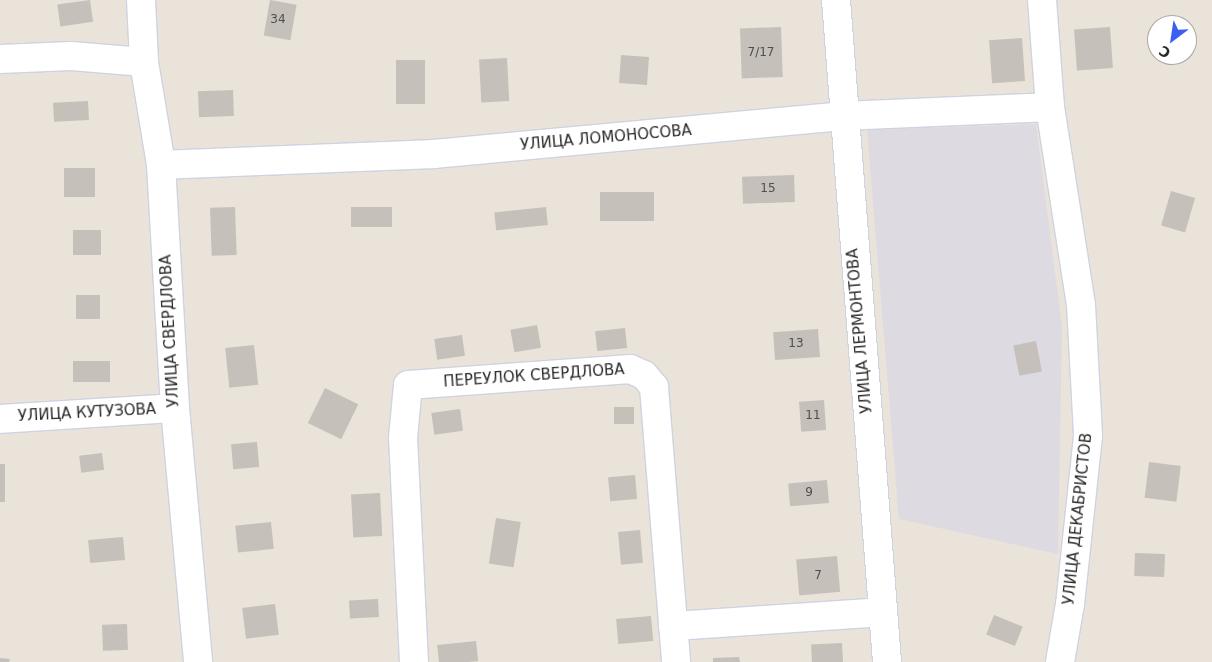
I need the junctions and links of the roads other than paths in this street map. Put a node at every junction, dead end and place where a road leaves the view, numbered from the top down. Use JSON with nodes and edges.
{"nodes":[{"id":1,"x":141,"y":0,"type":"edge"},
{"id":2,"x":836,"y":0,"type":"edge"},
{"id":3,"x":1042,"y":0,"type":"edge"},
{"id":4,"x":0,"y":59,"type":"edge"},
{"id":5,"x":144,"y":62,"type":"junction"},
{"id":6,"x":1050,"y":107,"type":"junction"},
{"id":7,"x":844,"y":116,"type":"junction"},
{"id":8,"x":161,"y":165,"type":"junction"},
{"id":9,"x":175,"y":408,"type":"junction"},
{"id":10,"x":0,"y":419,"type":"edge"},
{"id":11,"x":882,"y":612,"type":"junction"},
{"id":12,"x":674,"y":626,"type":"junction"},
{"id":13,"x":198,"y":662,"type":"edge"},
{"id":14,"x":414,"y":662,"type":"edge"},
{"id":15,"x":676,"y":662,"type":"edge"},
{"id":16,"x":887,"y":662,"type":"edge"},
{"id":17,"x":1060,"y":662,"type":"edge"}],
"edges":[{"from":1,"to":5,"type":"street","name":"УЛИЦА СВЕРДЛОВА"},
{"from":2,"to":7,"type":"street","name":"УЛИЦА ЛЕРМОНТОВА"},
{"from":3,"to":6,"type":"street","name":"УЛИЦА ДЕКАБРИСТОВ"},
{"from":4,"to":5,"type":"street"},
{"from":5,"to":8,"type":"street","name":"УЛИЦА СВЕРДЛОВА"},
{"from":6,"to":7,"type":"street","name":"УЛИЦА ЛОМОНОСОВА"},
{"from":6,"to":17,"type":"street","name":"УЛИЦА ДЕКАБРИСТОВ"},
{"from":7,"to":8,"type":"street","name":"УЛИЦА ЛОМОНОСОВА"},
{"from":7,"to":11,"type":"street","name":"УЛИЦА ЛЕРМОНТОВА"},
{"from":8,"to":9,"type":"street","name":"УЛИЦА СВЕРДЛОВА"},
{"from":9,"to":10,"type":"street","name":"УЛИЦА КУТУЗОВА"},
{"from":9,"to":13,"type":"street","name":"УЛИЦА СВЕРДЛОВА"},
{"from":11,"to":12,"type":"street"},
{"from":11,"to":16,"type":"street","name":"УЛИЦА ЛЕРМОНТОВА"},
{"from":12,"to":14,"type":"street","name":"ПЕРЕУЛОК СВЕРДЛОВА"},
{"from":12,"to":15,"type":"street","name":"ПЕРЕУЛОК СВЕРДЛОВА"}]}
